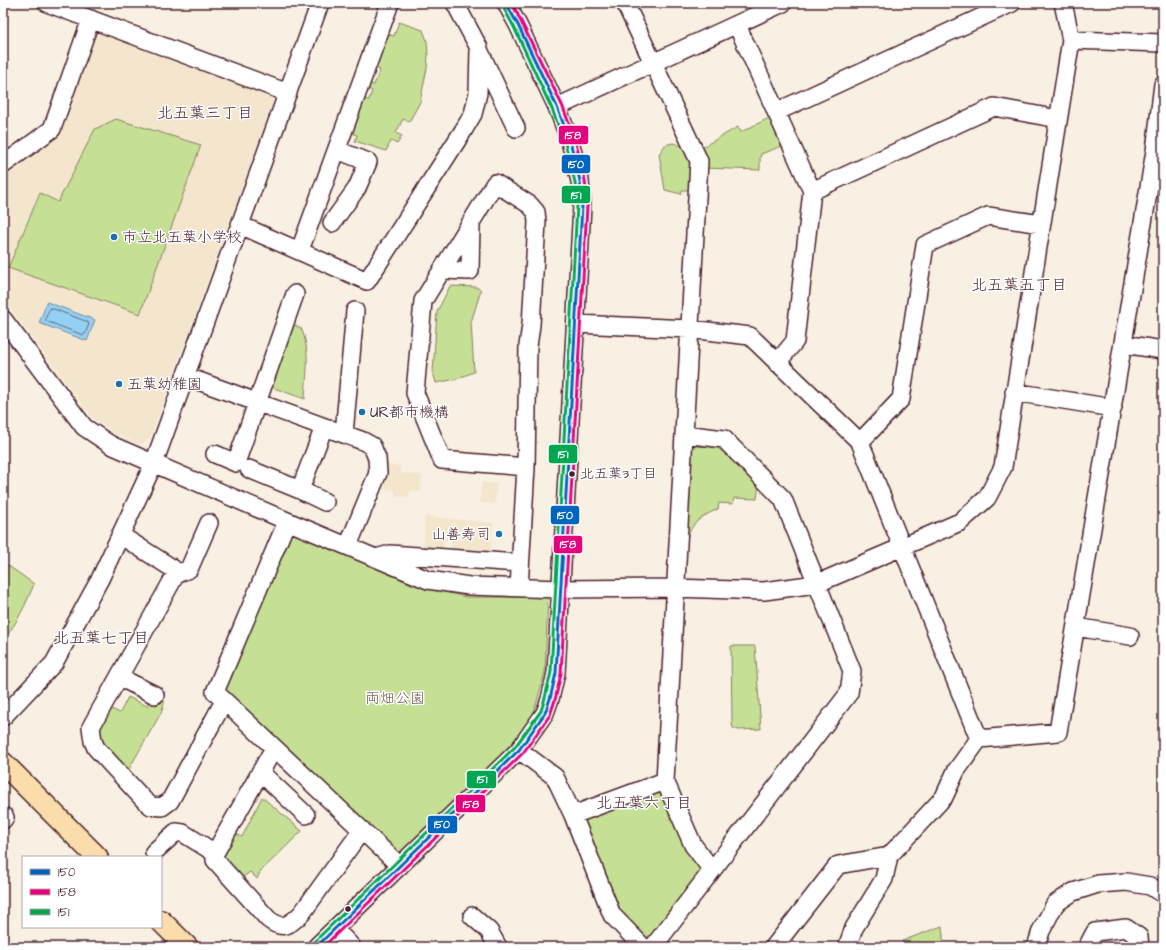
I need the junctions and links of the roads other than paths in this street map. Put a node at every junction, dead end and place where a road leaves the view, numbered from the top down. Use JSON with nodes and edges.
{"nodes":[{"id":1,"x":47,"y":3,"type":"edge"},
{"id":2,"x":320,"y":3,"type":"edge"},
{"id":3,"x":390,"y":3,"type":"edge"},
{"id":4,"x":455,"y":3,"type":"edge"},
{"id":5,"x":506,"y":3,"type":"edge"},
{"id":6,"x":626,"y":3,"type":"edge"},
{"id":7,"x":783,"y":3,"type":"edge"},
{"id":8,"x":1012,"y":3,"type":"edge"},
{"id":9,"x":1063,"y":3,"type":"edge"},
{"id":10,"x":72,"y":7,"type":"edge"},
{"id":11,"x":91,"y":19,"type":"junction"},
{"id":12,"x":737,"y":24,"type":"junction"},
{"id":13,"x":1071,"y":40,"type":"junction"},
{"id":14,"x":1163,"y":43,"type":"edge"},
{"id":15,"x":479,"y":48,"type":"junction"},
{"id":16,"x":652,"y":63,"type":"junction"},
{"id":17,"x":1163,"y":84,"type":"edge"},
{"id":18,"x":288,"y":93,"type":"junction"},
{"id":19,"x":557,"y":107,"type":"junction"},
{"id":20,"x":776,"y":112,"type":"junction"},
{"id":21,"x":1058,"y":119,"type":"junction"},
{"id":22,"x":516,"y":128,"type":"dead end"},
{"id":23,"x":337,"y":150,"type":"junction"},
{"id":24,"x":1159,"y":152,"type":"edge"},
{"id":25,"x":3,"y":165,"type":"edge"},
{"id":26,"x":812,"y":191,"type":"junction"},
{"id":27,"x":332,"y":223,"type":"dead end"},
{"id":28,"x":471,"y":224,"type":"junction"},
{"id":29,"x":1041,"y":224,"type":"junction"},
{"id":30,"x":240,"y":225,"type":"junction"},
{"id":31,"x":300,"y":250,"type":"junction"},
{"id":32,"x":442,"y":270,"type":"junction"},
{"id":33,"x":295,"y":294,"type":"dead end"},
{"id":34,"x":355,"y":311,"type":"dead end"},
{"id":35,"x":3,"y":319,"type":"edge"},
{"id":36,"x":576,"y":324,"type":"junction"},
{"id":37,"x":690,"y":329,"type":"junction"},
{"id":38,"x":1123,"y":344,"type":"junction"},
{"id":39,"x":1163,"y":350,"type":"edge"},
{"id":40,"x":777,"y":363,"type":"junction"},
{"id":41,"x":185,"y":376,"type":"junction"},
{"id":42,"x":1014,"y":392,"type":"junction"},
{"id":43,"x":258,"y":402,"type":"junction"},
{"id":44,"x":1113,"y":408,"type":"junction"},
{"id":45,"x":324,"y":427,"type":"junction"},
{"id":46,"x":344,"y":434,"type":"junction"},
{"id":47,"x":684,"y":434,"type":"junction"},
{"id":48,"x":860,"y":442,"type":"junction"},
{"id":49,"x":215,"y":454,"type":"dead end"},
{"id":50,"x":154,"y":463,"type":"junction"},
{"id":51,"x":526,"y":467,"type":"junction"},
{"id":52,"x":249,"y":469,"type":"dead end"},
{"id":53,"x":300,"y":490,"type":"junction"},
{"id":54,"x":325,"y":502,"type":"dead end"},
{"id":55,"x":287,"y":521,"type":"junction"},
{"id":56,"x":209,"y":523,"type":"dead end"},
{"id":57,"x":120,"y":535,"type":"junction"},
{"id":58,"x":348,"y":546,"type":"junction"},
{"id":59,"x":903,"y":548,"type":"junction"},
{"id":60,"x":376,"y":558,"type":"junction"},
{"id":61,"x":520,"y":563,"type":"junction"},
{"id":62,"x":176,"y":574,"type":"junction"},
{"id":63,"x":816,"y":584,"type":"junction"},
{"id":64,"x":519,"y":588,"type":"junction"},
{"id":65,"x":675,"y":588,"type":"junction"},
{"id":66,"x":560,"y":589,"type":"junction"},
{"id":67,"x":1076,"y":627,"type":"junction"},
{"id":68,"x":1130,"y":636,"type":"dead end"},
{"id":69,"x":120,"y":677,"type":"junction"},
{"id":70,"x":155,"y":695,"type":"dead end"},
{"id":71,"x":224,"y":701,"type":"junction"},
{"id":72,"x":3,"y":717,"type":"edge"},
{"id":73,"x":979,"y":739,"type":"junction"},
{"id":74,"x":274,"y":748,"type":"junction"},
{"id":75,"x":519,"y":750,"type":"junction"},
{"id":76,"x":3,"y":763,"type":"edge"},
{"id":77,"x":260,"y":772,"type":"junction"},
{"id":78,"x":665,"y":781,"type":"junction"},
{"id":79,"x":306,"y":815,"type":"dead end"},
{"id":80,"x":573,"y":815,"type":"junction"},
{"id":81,"x":362,"y":830,"type":"junction"},
{"id":82,"x":154,"y":852,"type":"dead end"},
{"id":83,"x":214,"y":853,"type":"junction"},
{"id":84,"x":96,"y":856,"type":"edge"},
{"id":85,"x":889,"y":856,"type":"junction"},
{"id":86,"x":400,"y":866,"type":"junction"},
{"id":87,"x":712,"y":870,"type":"junction"},
{"id":88,"x":1163,"y":894,"type":"edge"},
{"id":89,"x":472,"y":916,"type":"dead end"},
{"id":90,"x":162,"y":922,"type":"edge"},
{"id":91,"x":335,"y":929,"type":"junction"},
{"id":92,"x":187,"y":947,"type":"edge"},
{"id":93,"x":316,"y":947,"type":"edge"},
{"id":94,"x":352,"y":947,"type":"edge"},
{"id":95,"x":498,"y":947,"type":"edge"},
{"id":96,"x":643,"y":947,"type":"edge"},
{"id":97,"x":653,"y":947,"type":"edge"},
{"id":98,"x":774,"y":947,"type":"edge"},
{"id":99,"x":847,"y":947,"type":"edge"},
{"id":100,"x":1036,"y":947,"type":"edge"},
{"id":101,"x":1087,"y":947,"type":"edge"},
{"id":102,"x":1140,"y":947,"type":"edge"}],
"edges":[{"from":1,"to":10,"type":"street"},
{"from":2,"to":18,"type":"street"},
{"from":3,"to":23,"type":"street"},
{"from":4,"to":15,"type":"street"},
{"from":5,"to":19,"type":"street"},
{"from":6,"to":16,"type":"street"},
{"from":7,"to":12,"type":"street"},
{"from":8,"to":20,"type":"street"},
{"from":9,"to":13,"type":"street"},
{"from":10,"to":11,"type":"street"},
{"from":11,"to":18,"type":"street"},
{"from":11,"to":25,"type":"street"},
{"from":12,"to":16,"type":"street"},
{"from":12,"to":20,"type":"street"},
{"from":13,"to":14,"type":"street"},
{"from":13,"to":21,"type":"street"},
{"from":15,"to":22,"type":"street"},
{"from":15,"to":31,"type":"street"},
{"from":16,"to":19,"type":"street"},
{"from":16,"to":37,"type":"street"},
{"from":17,"to":24,"type":"street"},
{"from":18,"to":30,"type":"street"},
{"from":19,"to":36,"type":"street"},
{"from":20,"to":26,"type":"street"},
{"from":21,"to":26,"type":"street"},
{"from":21,"to":29,"type":"street"},
{"from":23,"to":27,"type":"street"},
{"from":23,"to":31,"type":"street"},
{"from":24,"to":38,"type":"street"},
{"from":26,"to":40,"type":"street"},
{"from":28,"to":32,"type":"street"},
{"from":28,"to":32,"type":"street"},
{"from":28,"to":51,"type":"street"},
{"from":29,"to":42,"type":"street"},
{"from":29,"to":48,"type":"street"},
{"from":30,"to":31,"type":"street"},
{"from":30,"to":41,"type":"street"},
{"from":32,"to":51,"type":"street"},
{"from":33,"to":43,"type":"street"},
{"from":34,"to":46,"type":"street"},
{"from":35,"to":50,"type":"street"},
{"from":36,"to":37,"type":"street"},
{"from":36,"to":66,"type":"street"},
{"from":37,"to":40,"type":"street"},
{"from":37,"to":47,"type":"street"},
{"from":38,"to":39,"type":"street"},
{"from":38,"to":44,"type":"street"},
{"from":40,"to":48,"type":"street"},
{"from":41,"to":43,"type":"street"},
{"from":41,"to":50,"type":"street"},
{"from":42,"to":44,"type":"street"},
{"from":42,"to":59,"type":"street"},
{"from":43,"to":45,"type":"street"},
{"from":43,"to":49,"type":"street"},
{"from":44,"to":67,"type":"street"},
{"from":45,"to":46,"type":"street"},
{"from":45,"to":53,"type":"street"},
{"from":46,"to":58,"type":"street"},
{"from":47,"to":63,"type":"street"},
{"from":47,"to":65,"type":"street"},
{"from":48,"to":59,"type":"street"},
{"from":50,"to":55,"type":"street"},
{"from":50,"to":57,"type":"street"},
{"from":51,"to":61,"type":"street"},
{"from":52,"to":53,"type":"street"},
{"from":53,"to":54,"type":"street"},
{"from":55,"to":58,"type":"street"},
{"from":55,"to":71,"type":"street"},
{"from":56,"to":62,"type":"street"},
{"from":57,"to":62,"type":"street"},
{"from":57,"to":72,"type":"street"},
{"from":58,"to":60,"type":"street"},
{"from":59,"to":63,"type":"street"},
{"from":59,"to":73,"type":"street"},
{"from":60,"to":61,"type":"street"},
{"from":60,"to":64,"type":"street"},
{"from":61,"to":64,"type":"street"},
{"from":62,"to":69,"type":"street"},
{"from":63,"to":65,"type":"street"},
{"from":63,"to":87,"type":"street"},
{"from":64,"to":66,"type":"street"},
{"from":65,"to":66,"type":"street"},
{"from":65,"to":78,"type":"street"},
{"from":66,"to":75,"type":"street"},
{"from":67,"to":68,"type":"street"},
{"from":67,"to":73,"type":"street"},
{"from":69,"to":70,"type":"street"},
{"from":69,"to":71,"type":"street"},
{"from":71,"to":74,"type":"street"},
{"from":73,"to":85,"type":"street"},
{"from":74,"to":77,"type":"street"},
{"from":74,"to":81,"type":"street"},
{"from":75,"to":80,"type":"street"},
{"from":75,"to":86,"type":"street"},
{"from":76,"to":84,"type":"main road"},
{"from":77,"to":79,"type":"street"},
{"from":77,"to":83,"type":"street"},
{"from":78,"to":80,"type":"street"},
{"from":78,"to":87,"type":"street"},
{"from":80,"to":96,"type":"street"},
{"from":81,"to":83,"type":"street"},
{"from":81,"to":86,"type":"street"},
{"from":82,"to":83,"type":"street"},
{"from":85,"to":98,"type":"street"},
{"from":85,"to":99,"type":"street"},
{"from":86,"to":91,"type":"street"},
{"from":87,"to":97,"type":"street"},
{"from":88,"to":100,"type":"street"},
{"from":89,"to":95,"type":"street"},
{"from":90,"to":92,"type":"main road"},
{"from":91,"to":93,"type":"street"},
{"from":91,"to":94,"type":"street"},
{"from":101,"to":102,"type":"street"}]}
